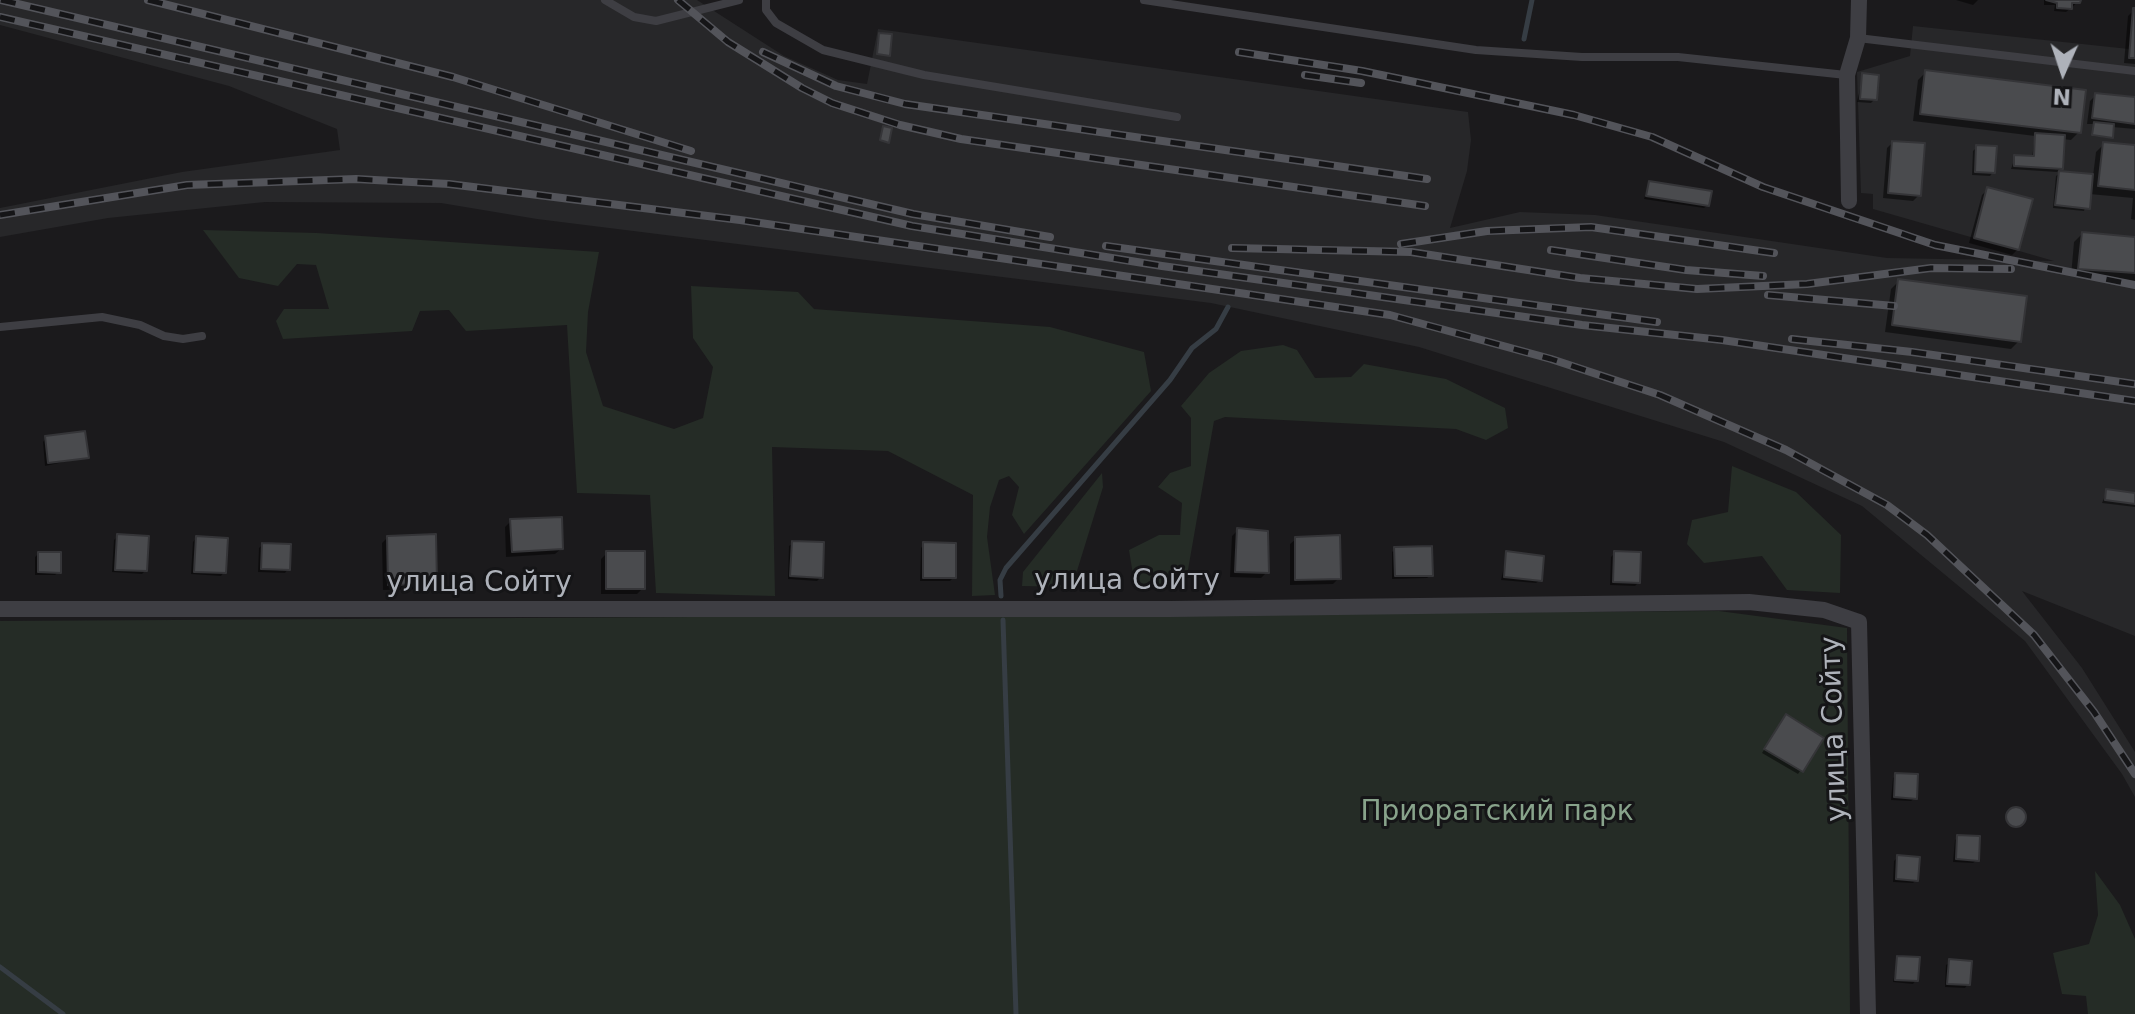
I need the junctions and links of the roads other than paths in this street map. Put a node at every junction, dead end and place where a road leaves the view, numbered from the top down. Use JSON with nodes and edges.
{"nodes":[{"id":1,"x":605,"y":0,"type":"edge"},
{"id":2,"x":739,"y":0,"type":"edge"},
{"id":3,"x":766,"y":0,"type":"edge"},
{"id":4,"x":1144,"y":0,"type":"edge"},
{"id":5,"x":1859,"y":0,"type":"edge"},
{"id":6,"x":1858,"y":38,"type":"junction"},
{"id":7,"x":2135,"y":71,"type":"edge"},
{"id":8,"x":1847,"y":75,"type":"junction"},
{"id":9,"x":1177,"y":117,"type":"dead end"},
{"id":10,"x":1849,"y":201,"type":"dead end"},
{"id":11,"x":0,"y":327,"type":"edge"},
{"id":12,"x":202,"y":336,"type":"dead end"},
{"id":13,"x":0,"y":609,"type":"edge"},
{"id":14,"x":1868,"y":1014,"type":"edge"}],
"edges":[{"from":1,"to":2,"type":"lane"},
{"from":3,"to":9,"type":"lane"},
{"from":4,"to":8,"type":"lane"},
{"from":5,"to":6,"type":"street"},
{"from":6,"to":7,"type":"lane"},
{"from":6,"to":8,"type":"street"},
{"from":8,"to":10,"type":"street"},
{"from":11,"to":12,"type":"lane"},
{"from":13,"to":14,"type":"street","name":"улица Сойту"}]}
